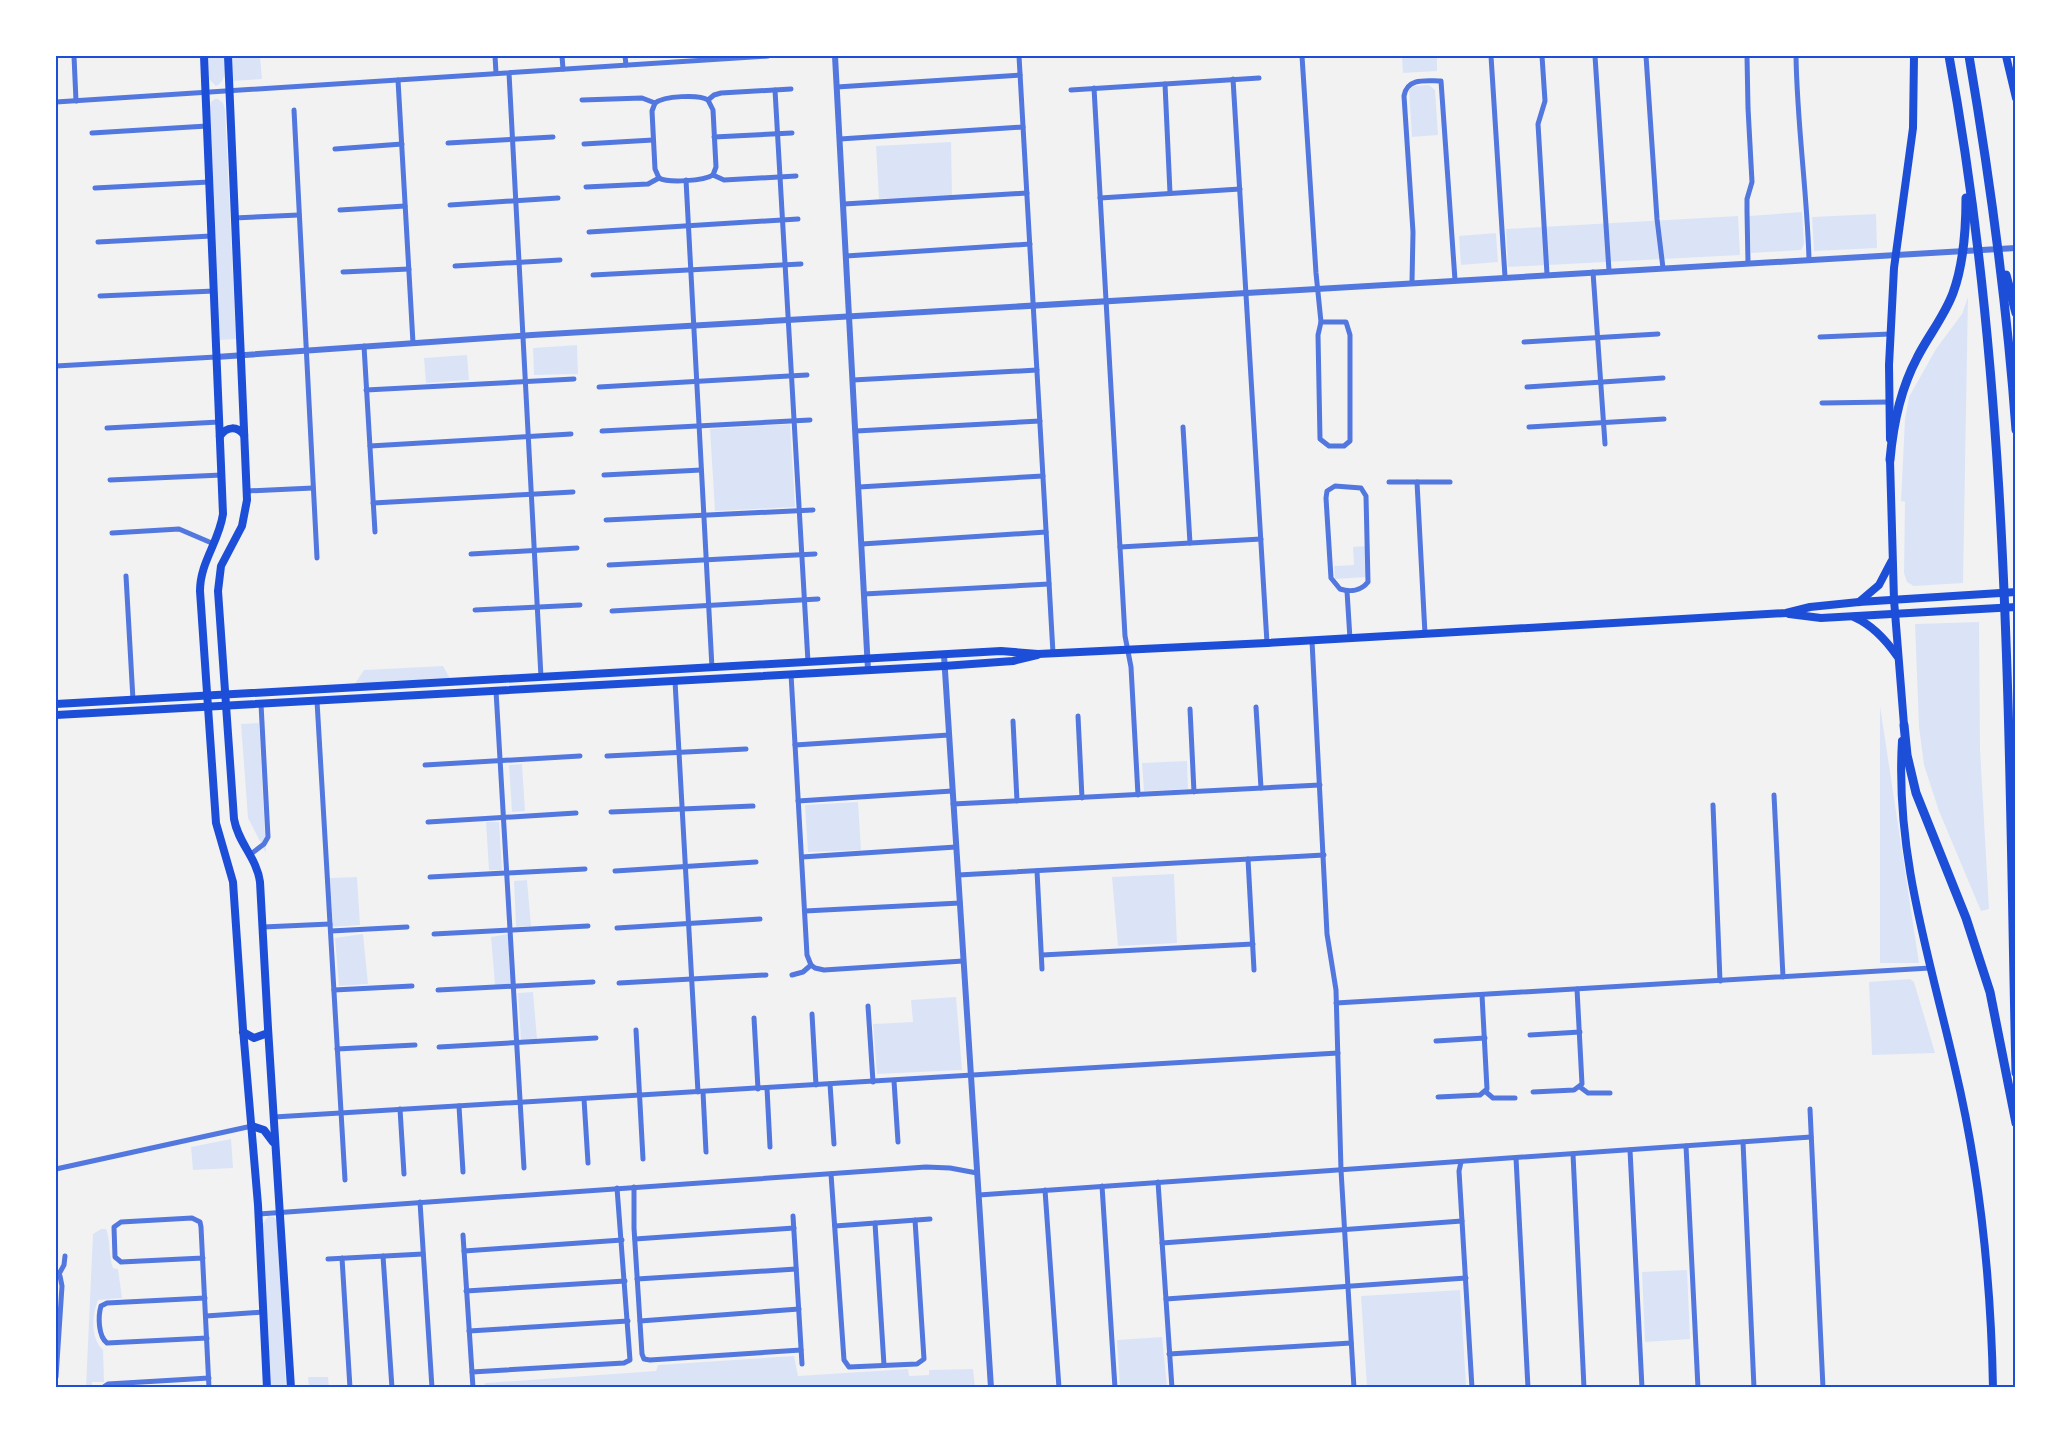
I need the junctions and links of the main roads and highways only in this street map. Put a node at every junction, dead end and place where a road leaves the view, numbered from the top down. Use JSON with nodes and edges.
{"nodes":[{"id":1,"x":204,"y":56,"type":"edge"},
{"id":2,"x":228,"y":56,"type":"edge"},
{"id":3,"x":1914,"y":56,"type":"edge"},
{"id":4,"x":1949,"y":56,"type":"edge"},
{"id":5,"x":1968,"y":56,"type":"edge"},
{"id":6,"x":2006,"y":56,"type":"edge"},
{"id":7,"x":2016,"y":99,"type":"edge"},
{"id":8,"x":1966,"y":162,"type":"junction"},
{"id":9,"x":1995,"y":230,"type":"junction"},
{"id":10,"x":2016,"y":313,"type":"edge"},
{"id":11,"x":2016,"y":430,"type":"edge"},
{"id":12,"x":244,"y":435,"type":"junction"},
{"id":13,"x":220,"y":436,"type":"junction"},
{"id":14,"x":1890,"y":460,"type":"junction"},
{"id":15,"x":1893,"y":556,"type":"junction"},
{"id":16,"x":2016,"y":592,"type":"edge"},
{"id":17,"x":1894,"y":600,"type":"junction"},
{"id":18,"x":1859,"y":603,"type":"junction"},
{"id":19,"x":2016,"y":607,"type":"edge"},
{"id":20,"x":1786,"y":613,"type":"junction"},
{"id":21,"x":1895,"y":614,"type":"junction"},
{"id":22,"x":1854,"y":616,"type":"junction"},
{"id":23,"x":1038,"y":654,"type":"junction"},
{"id":24,"x":1898,"y":659,"type":"junction"},
{"id":25,"x":225,"y":695,"type":"junction"},
{"id":26,"x":208,"y":696,"type":"junction"},
{"id":27,"x":56,"y":704,"type":"edge"},
{"id":28,"x":209,"y":706,"type":"junction"},
{"id":29,"x":226,"y":706,"type":"junction"},
{"id":30,"x":56,"y":715,"type":"edge"},
{"id":31,"x":1904,"y":725,"type":"junction"},
{"id":32,"x":243,"y":1032,"type":"junction"},
{"id":33,"x":268,"y":1033,"type":"junction"},
{"id":34,"x":2016,"y":1073,"type":"edge"},
{"id":35,"x":2016,"y":1123,"type":"edge"},
{"id":36,"x":252,"y":1126,"type":"junction"},
{"id":37,"x":276,"y":1149,"type":"junction"},
{"id":38,"x":267,"y":1388,"type":"edge"},
{"id":39,"x":291,"y":1388,"type":"edge"},
{"id":40,"x":1993,"y":1388,"type":"edge"}],
"edges":[{"from":1,"to":13,"type":"main road"},
{"from":2,"to":12,"type":"main road"},
{"from":3,"to":14,"type":"main road"},
{"from":4,"to":8,"type":"highway"},
{"from":5,"to":9,"type":"highway"},
{"from":6,"to":7,"type":"main road"},
{"from":8,"to":14,"type":"highway"},
{"from":8,"to":34,"type":"highway"},
{"from":9,"to":10,"type":"highway"},
{"from":9,"to":11,"type":"highway"},
{"from":12,"to":13,"type":"main road"},
{"from":12,"to":25,"type":"main road"},
{"from":13,"to":26,"type":"main road"},
{"from":14,"to":15,"type":"main road"},
{"from":15,"to":17,"type":"main road"},
{"from":15,"to":18,"type":"main road"},
{"from":16,"to":17,"type":"main road"},
{"from":17,"to":18,"type":"main road"},
{"from":17,"to":21,"type":"main road"},
{"from":18,"to":20,"type":"main road"},
{"from":19,"to":21,"type":"main road"},
{"from":20,"to":22,"type":"main road"},
{"from":20,"to":23,"type":"main road"},
{"from":21,"to":22,"type":"main road"},
{"from":21,"to":24,"type":"main road"},
{"from":22,"to":24,"type":"main road"},
{"from":23,"to":25,"type":"main road"},
{"from":23,"to":29,"type":"main road"},
{"from":24,"to":31,"type":"main road"},
{"from":25,"to":26,"type":"main road"},
{"from":25,"to":29,"type":"main road"},
{"from":26,"to":27,"type":"main road"},
{"from":26,"to":28,"type":"main road"},
{"from":28,"to":29,"type":"main road"},
{"from":28,"to":30,"type":"main road"},
{"from":28,"to":32,"type":"main road"},
{"from":29,"to":33,"type":"main road"},
{"from":31,"to":35,"type":"highway"},
{"from":31,"to":40,"type":"main road"},
{"from":32,"to":33,"type":"main road"},
{"from":32,"to":36,"type":"main road"},
{"from":33,"to":37,"type":"main road"},
{"from":36,"to":37,"type":"main road"},
{"from":36,"to":38,"type":"main road"},
{"from":37,"to":39,"type":"main road"}]}
